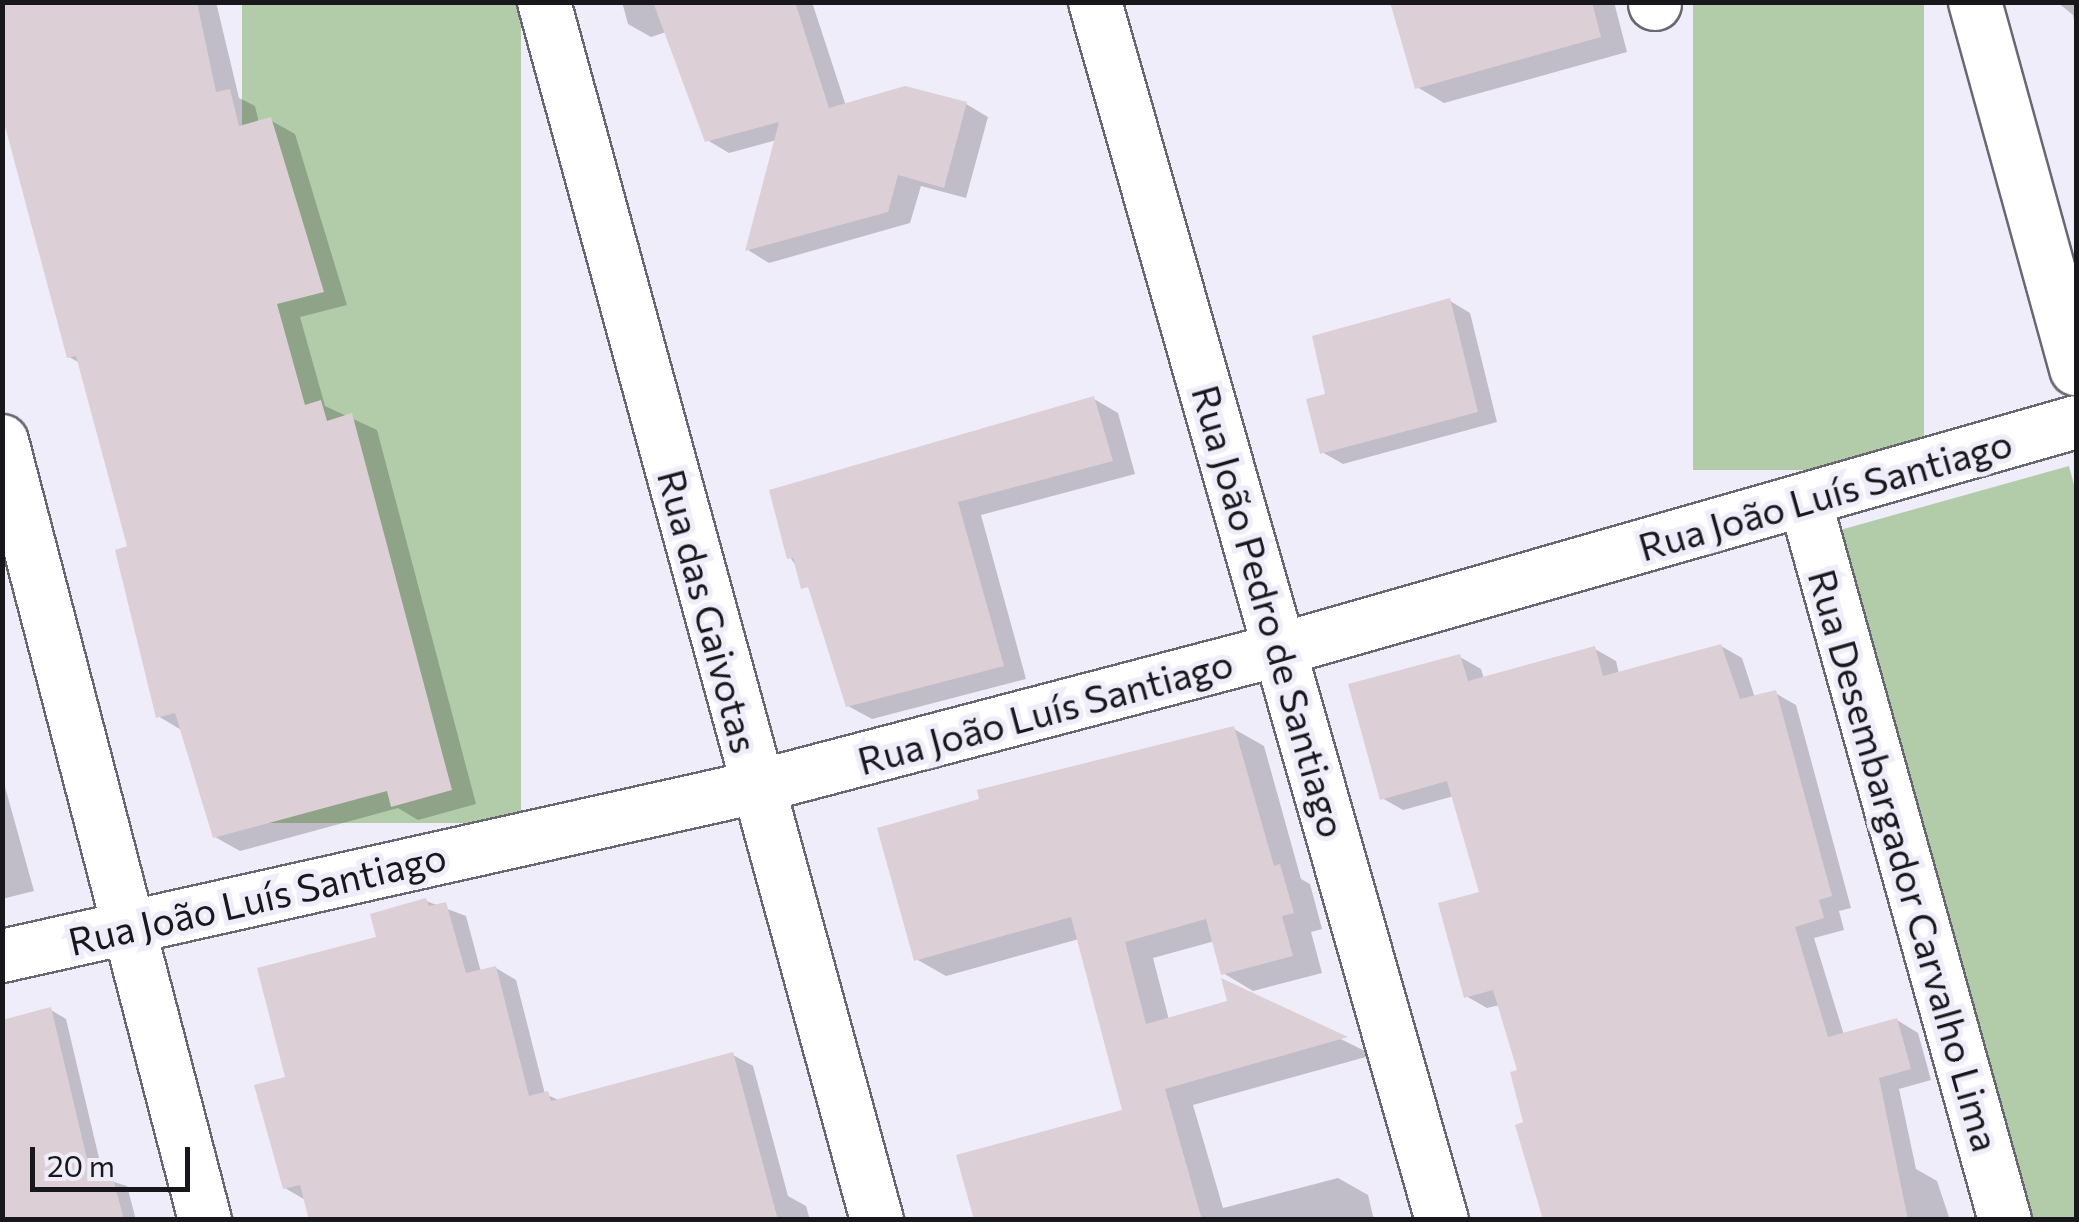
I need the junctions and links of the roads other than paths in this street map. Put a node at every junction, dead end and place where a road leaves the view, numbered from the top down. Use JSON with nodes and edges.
{"nodes":[{"id":1,"x":544,"y":2,"type":"edge"},
{"id":2,"x":1095,"y":2,"type":"edge"},
{"id":3,"x":1975,"y":2,"type":"edge"},
{"id":4,"x":2076,"y":369,"type":"edge"},
{"id":5,"x":2076,"y":422,"type":"edge"},
{"id":6,"x":2,"y":441,"type":"edge"},
{"id":7,"x":1805,"y":501,"type":"junction"},
{"id":8,"x":1282,"y":649,"type":"junction"},
{"id":9,"x":756,"y":787,"type":"junction"},
{"id":10,"x":127,"y":925,"type":"junction"},
{"id":11,"x":2,"y":956,"type":"edge"},
{"id":12,"x":205,"y":1220,"type":"edge"},
{"id":13,"x":876,"y":1220,"type":"edge"},
{"id":14,"x":1442,"y":1220,"type":"edge"},
{"id":15,"x":2005,"y":1220,"type":"edge"}],
"edges":[{"from":1,"to":9,"type":"street","name":"Rua das Gaivotas"},
{"from":2,"to":8,"type":"street","name":"Rua João Pedro de Santiago"},
{"from":3,"to":4,"type":"street"},
{"from":5,"to":7,"type":"street","name":"Rua João Luís Santiago"},
{"from":6,"to":10,"type":"street"},
{"from":7,"to":8,"type":"street","name":"Rua João Luís Santiago"},
{"from":7,"to":15,"type":"street","name":"Rua Desembargador Carvalho Lima"},
{"from":8,"to":9,"type":"street","name":"Rua João Luís Santiago"},
{"from":8,"to":14,"type":"street","name":"Rua João Pedro de Santiago"},
{"from":9,"to":10,"type":"street","name":"Rua João Luís Santiago"},
{"from":9,"to":13,"type":"street","name":"Rua das Gaivotas"},
{"from":10,"to":11,"type":"street","name":"Rua João Luís Santiago"},
{"from":10,"to":12,"type":"street"}]}
